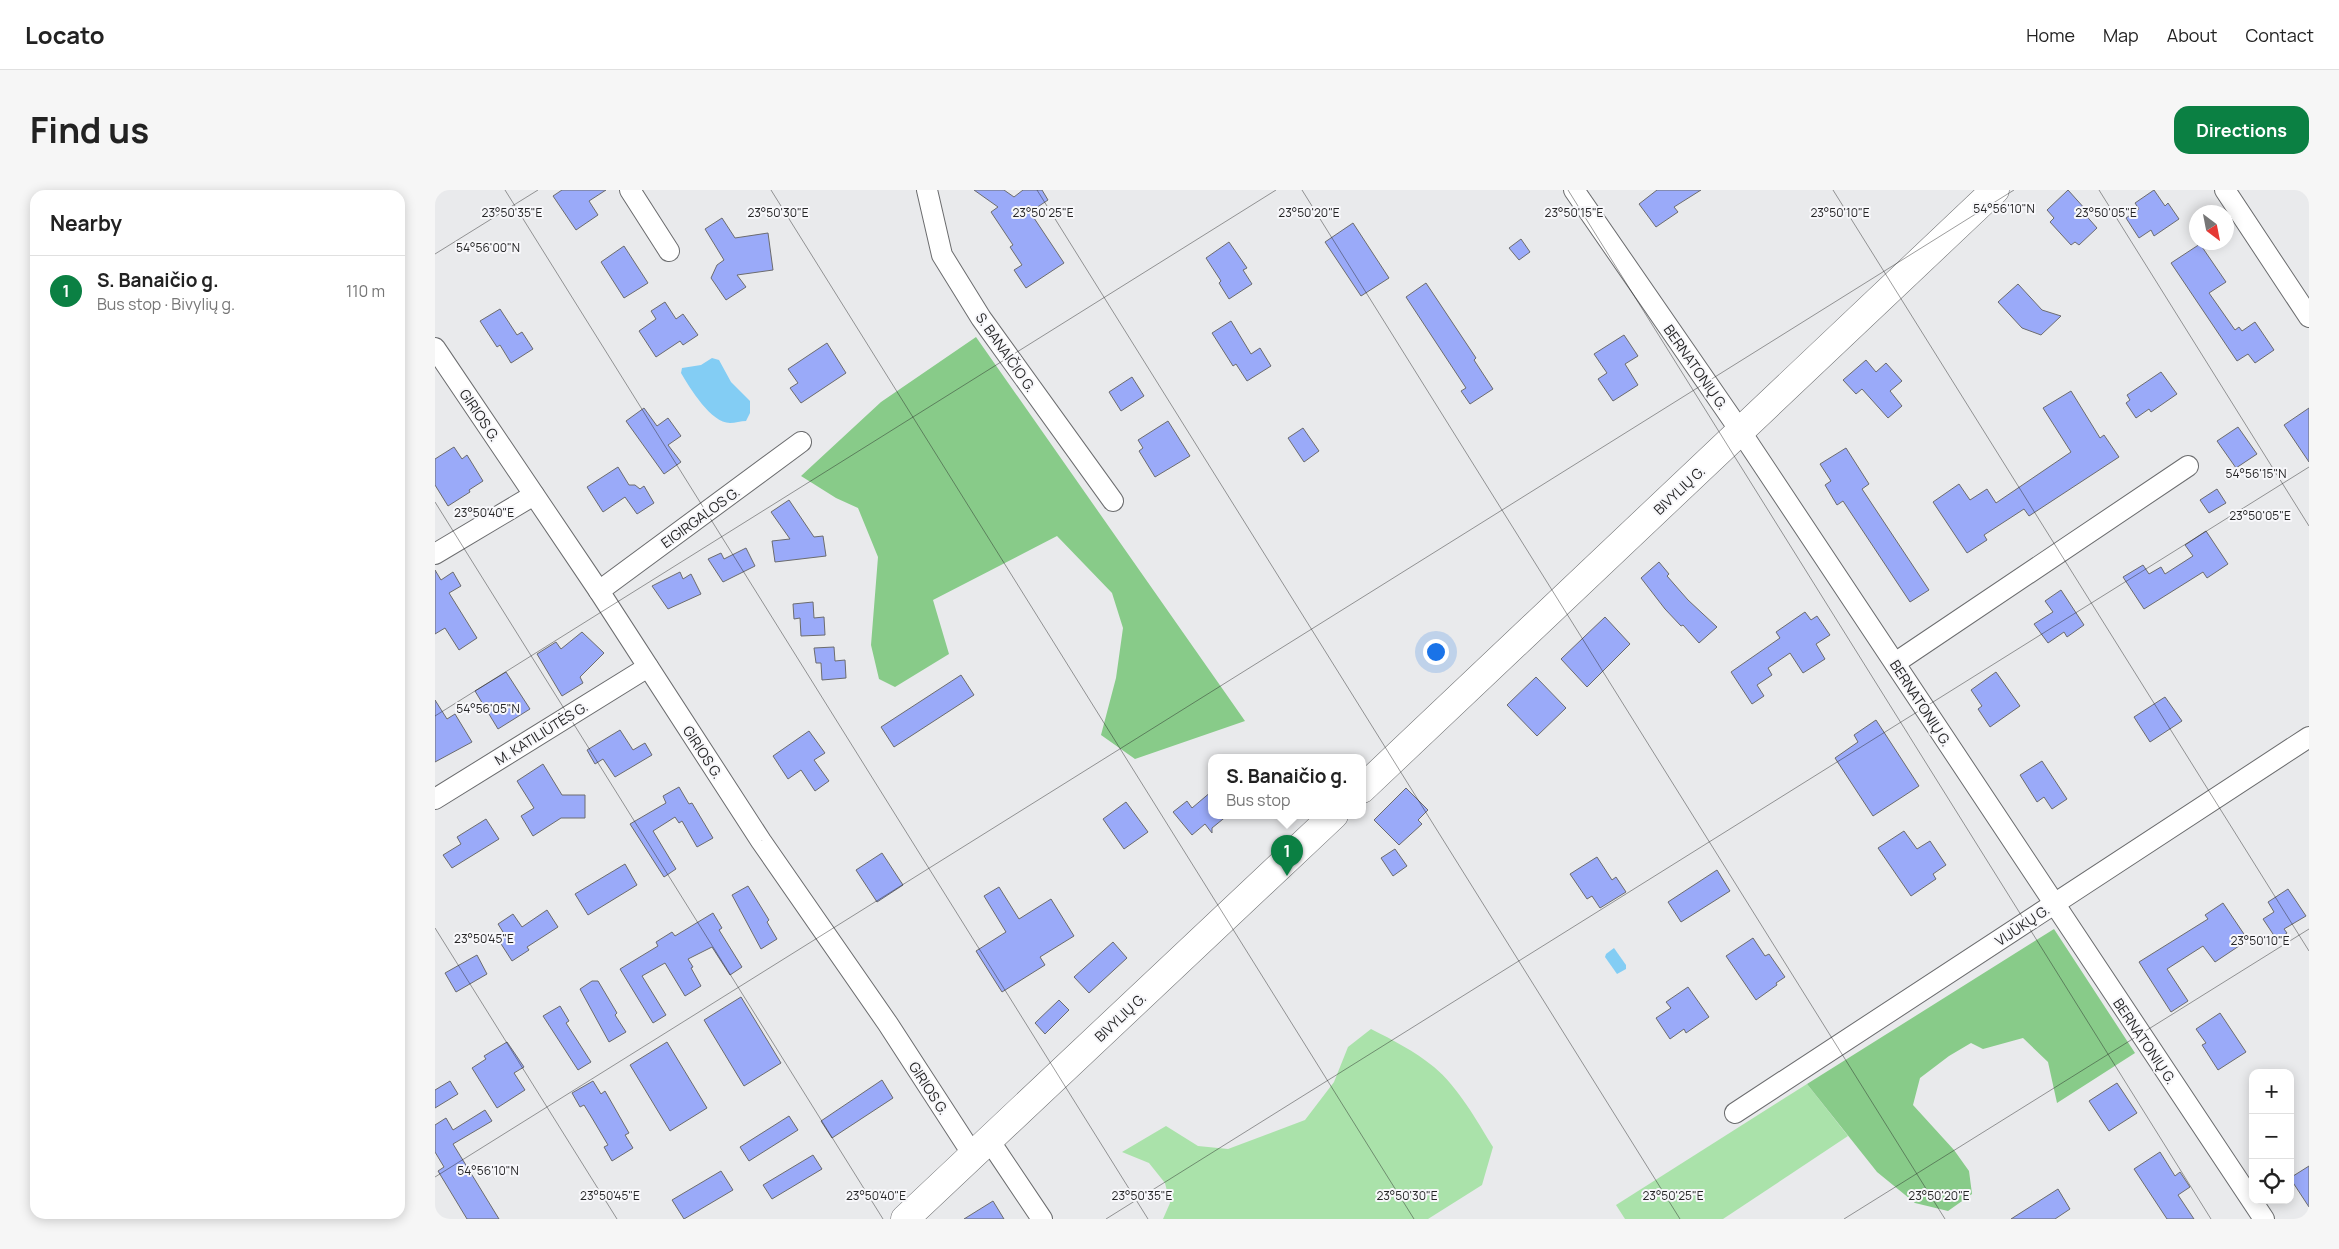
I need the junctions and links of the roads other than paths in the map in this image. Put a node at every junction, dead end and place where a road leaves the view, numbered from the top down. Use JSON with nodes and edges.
{"nodes":[{"id":1,"x":630,"y":190,"type":"edge"},
{"id":2,"x":927,"y":190,"type":"edge"},
{"id":3,"x":1574,"y":190,"type":"edge"},
{"id":4,"x":1995,"y":190,"type":"edge"},
{"id":5,"x":2225,"y":190,"type":"edge"},
{"id":6,"x":669,"y":251,"type":"dead end"},
{"id":7,"x":2309,"y":317,"type":"edge"},
{"id":8,"x":435,"y":348,"type":"edge"},
{"id":9,"x":1741,"y":432,"type":"junction"},
{"id":10,"x":801,"y":442,"type":"dead end"},
{"id":11,"x":2188,"y":466,"type":"dead end"},
{"id":12,"x":534,"y":495,"type":"junction"},
{"id":13,"x":1113,"y":501,"type":"dead end"},
{"id":14,"x":435,"y":554,"type":"edge"},
{"id":15,"x":599,"y":591,"type":"junction"},
{"id":16,"x":1895,"y":663,"type":"junction"},
{"id":17,"x":648,"y":667,"type":"junction"},
{"id":18,"x":2309,"y":737,"type":"edge"},
{"id":19,"x":1366,"y":785,"type":"edge"},
{"id":20,"x":435,"y":799,"type":"edge"},
{"id":21,"x":1330,"y":819,"type":"edge"},
{"id":22,"x":2053,"y":904,"type":"junction"},
{"id":23,"x":1735,"y":1113,"type":"dead end"},
{"id":24,"x":981,"y":1148,"type":"junction"},
{"id":25,"x":905,"y":1219,"type":"edge"},
{"id":26,"x":1042,"y":1219,"type":"edge"},
{"id":27,"x":2264,"y":1219,"type":"edge"}],
"edges":[{"from":1,"to":6,"type":"street"},
{"from":2,"to":13,"type":"street","name":"S. BANAIČIO G."},
{"from":3,"to":9,"type":"street","name":"BERNATONIŲ G."},
{"from":4,"to":9,"type":"street","name":"BIVYLIŲ G."},
{"from":5,"to":7,"type":"street"},
{"from":8,"to":12,"type":"street","name":"GIRIOS G."},
{"from":9,"to":16,"type":"street","name":"BERNATONIŲ G."},
{"from":9,"to":19,"type":"street","name":"BIVYLIŲ G."},
{"from":10,"to":15,"type":"street","name":"EIGIRGALOS G."},
{"from":11,"to":16,"type":"street"},
{"from":12,"to":14,"type":"street"},
{"from":12,"to":15,"type":"street","name":"GIRIOS G."},
{"from":15,"to":17,"type":"street","name":"GIRIOS G."},
{"from":16,"to":22,"type":"street","name":"BERNATONIŲ G."},
{"from":17,"to":20,"type":"street","name":"M. KATILIŪTĖS G."},
{"from":17,"to":24,"type":"street","name":"GIRIOS G."},
{"from":18,"to":22,"type":"street","name":"VIJŪKŲ G."},
{"from":21,"to":24,"type":"street","name":"BIVYLIŲ G."},
{"from":22,"to":23,"type":"street","name":"VIJŪKŲ G."},
{"from":22,"to":27,"type":"street","name":"BERNATONIŲ G."},
{"from":24,"to":25,"type":"street","name":"BIVYLIŲ G."},
{"from":24,"to":26,"type":"street","name":"GIRIOS G."}]}
